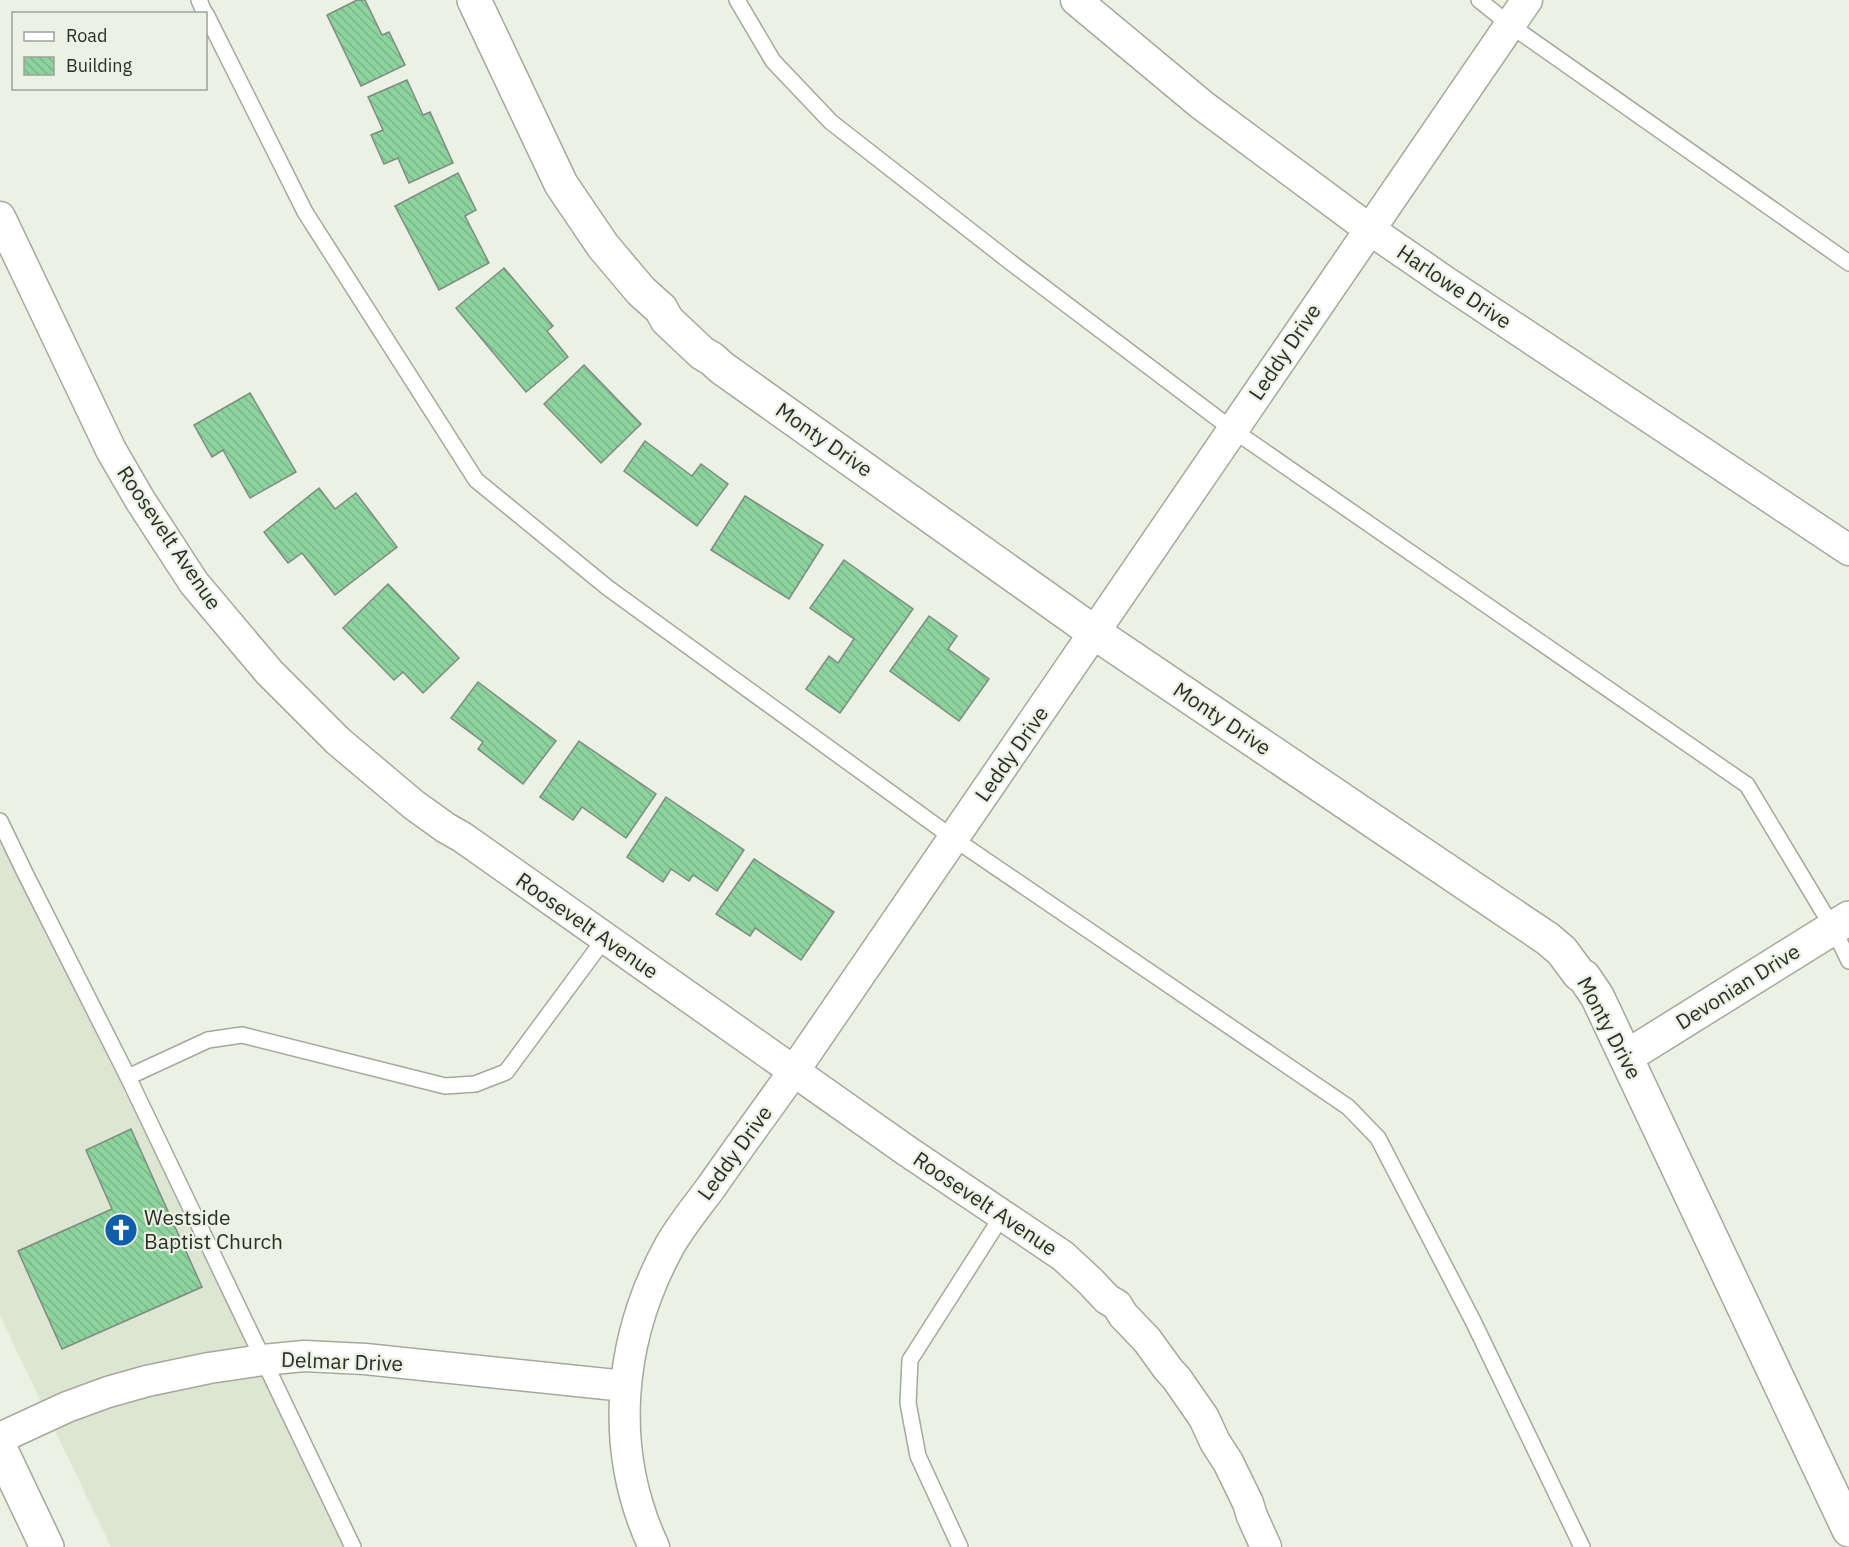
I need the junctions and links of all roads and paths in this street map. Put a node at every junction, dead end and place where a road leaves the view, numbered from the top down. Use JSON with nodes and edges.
{"nodes":[{"id":1,"x":474,"y":0,"type":"edge"},
{"id":2,"x":737,"y":0,"type":"edge"},
{"id":3,"x":1076,"y":0,"type":"edge"},
{"id":4,"x":1479,"y":0,"type":"edge"},
{"id":5,"x":1527,"y":0,"type":"edge"},
{"id":6,"x":207,"y":18,"type":"edge"},
{"id":7,"x":1510,"y":25,"type":"junction"},
{"id":8,"x":0,"y":216,"type":"edge"},
{"id":9,"x":1370,"y":229,"type":"junction"},
{"id":10,"x":1849,"y":263,"type":"edge"},
{"id":11,"x":1233,"y":430,"type":"junction"},
{"id":12,"x":1849,"y":550,"type":"edge"},
{"id":13,"x":1095,"y":633,"type":"junction"},
{"id":14,"x":0,"y":821,"type":"edge"},
{"id":15,"x":953,"y":838,"type":"junction"},
{"id":16,"x":1841,"y":923,"type":"edge"},
{"id":17,"x":605,"y":938,"type":"junction"},
{"id":18,"x":1849,"y":961,"type":"edge"},
{"id":19,"x":1626,"y":1057,"type":"junction"},
{"id":20,"x":794,"y":1071,"type":"junction"},
{"id":21,"x":128,"y":1077,"type":"junction"},
{"id":22,"x":1002,"y":1216,"type":"junction"},
{"id":23,"x":263,"y":1360,"type":"junction"},
{"id":24,"x":625,"y":1386,"type":"junction"},
{"id":25,"x":0,"y":1438,"type":"edge"},
{"id":26,"x":0,"y":1448,"type":"edge"},
{"id":27,"x":1849,"y":1530,"type":"edge"},
{"id":28,"x":47,"y":1547,"type":"edge"},
{"id":29,"x":353,"y":1547,"type":"edge"},
{"id":30,"x":654,"y":1547,"type":"edge"},
{"id":31,"x":960,"y":1547,"type":"edge"},
{"id":32,"x":1266,"y":1547,"type":"edge"},
{"id":33,"x":1582,"y":1547,"type":"edge"}],
"edges":[{"from":1,"to":13,"type":"street","name":"Monty Drive"},
{"from":2,"to":11,"type":"lane"},
{"from":3,"to":9,"type":"street","name":"Harlowe Drive"},
{"from":4,"to":7,"type":"lane"},
{"from":5,"to":7,"type":"street","name":"Leddy Drive"},
{"from":6,"to":15,"type":"lane"},
{"from":7,"to":9,"type":"street","name":"Leddy Drive"},
{"from":7,"to":10,"type":"lane"},
{"from":8,"to":17,"type":"street","name":"Roosevelt Avenue"},
{"from":9,"to":11,"type":"street","name":"Leddy Drive"},
{"from":9,"to":12,"type":"street","name":"Harlowe Drive"},
{"from":11,"to":13,"type":"street","name":"Leddy Drive"},
{"from":11,"to":16,"type":"lane"},
{"from":13,"to":15,"type":"street","name":"Leddy Drive"},
{"from":13,"to":19,"type":"street","name":"Monty Drive"},
{"from":14,"to":21,"type":"lane"},
{"from":15,"to":20,"type":"street","name":"Leddy Drive"},
{"from":15,"to":33,"type":"lane"},
{"from":16,"to":18,"type":"lane"},
{"from":16,"to":19,"type":"street","name":"Devonian Drive"},
{"from":17,"to":20,"type":"street","name":"Roosevelt Avenue"},
{"from":17,"to":21,"type":"lane"},
{"from":19,"to":27,"type":"street","name":"Monty Drive"},
{"from":20,"to":22,"type":"street","name":"Roosevelt Avenue"},
{"from":20,"to":24,"type":"street","name":"Leddy Drive"},
{"from":21,"to":23,"type":"lane"},
{"from":22,"to":31,"type":"lane"},
{"from":22,"to":32,"type":"street","name":"Roosevelt Avenue"},
{"from":23,"to":24,"type":"street","name":"Delmar Drive"},
{"from":23,"to":25,"type":"street","name":"Delmar Drive"},
{"from":23,"to":29,"type":"lane"},
{"from":24,"to":30,"type":"street","name":"Leddy Drive"},
{"from":26,"to":28,"type":"street"}]}
